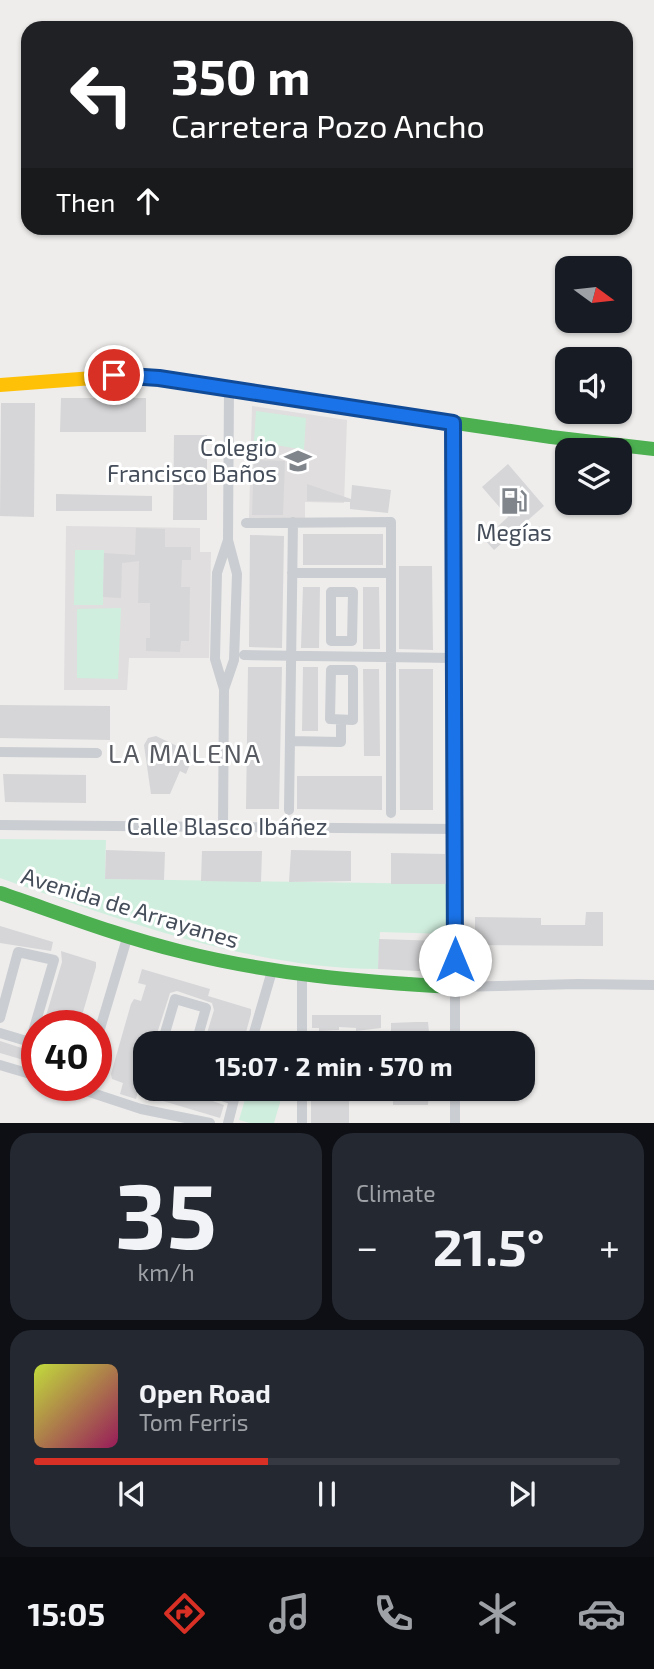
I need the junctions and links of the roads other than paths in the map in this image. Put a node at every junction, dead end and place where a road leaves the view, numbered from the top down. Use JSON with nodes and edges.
{"nodes":[{"id":1,"x":0,"y":385,"type":"edge"},
{"id":2,"x":229,"y":389,"type":"junction"},
{"id":3,"x":453,"y":423,"type":"junction"},
{"id":4,"x":654,"y":449,"type":"edge"},
{"id":5,"x":293,"y":522,"type":"junction"},
{"id":6,"x":246,"y":523,"type":"dead end"},
{"id":7,"x":228,"y":540,"type":"junction"},
{"id":8,"x":217,"y":573,"type":"junction"},
{"id":9,"x":292,"y":573,"type":"junction"},
{"id":10,"x":341,"y":573,"type":"junction"},
{"id":11,"x":391,"y":573,"type":"junction"},
{"id":12,"x":237,"y":574,"type":"junction"},
{"id":13,"x":341,"y":592,"type":"junction"},
{"id":14,"x":341,"y":641,"type":"junction"},
{"id":15,"x":291,"y":656,"type":"junction"},
{"id":16,"x":341,"y":656,"type":"junction"},
{"id":17,"x":239,"y":657,"type":"junction"},
{"id":18,"x":391,"y":657,"type":"junction"},
{"id":19,"x":454,"y":658,"type":"junction"},
{"id":20,"x":215,"y":659,"type":"junction"},
{"id":21,"x":341,"y":670,"type":"junction"},
{"id":22,"x":224,"y":689,"type":"junction"},
{"id":23,"x":341,"y":720,"type":"junction"},
{"id":24,"x":290,"y":741,"type":"junction"},
{"id":25,"x":0,"y":752,"type":"edge"},
{"id":26,"x":97,"y":753,"type":"dead end"},
{"id":27,"x":289,"y":810,"type":"dead end"},
{"id":28,"x":391,"y":813,"type":"dead end"},
{"id":29,"x":0,"y":825,"type":"edge"},
{"id":30,"x":223,"y":827,"type":"junction"},
{"id":31,"x":454,"y":829,"type":"junction"},
{"id":32,"x":0,"y":893,"type":"edge"},
{"id":33,"x":128,"y":935,"type":"junction"},
{"id":34,"x":272,"y":971,"type":"junction"},
{"id":35,"x":302,"y":976,"type":"junction"},
{"id":36,"x":654,"y":985,"type":"edge"},
{"id":37,"x":455,"y":986,"type":"junction"},
{"id":38,"x":106,"y":1010,"type":"edge"},
{"id":39,"x":0,"y":1018,"type":"edge"},
{"id":40,"x":166,"y":1031,"type":"edge"},
{"id":41,"x":199,"y":1031,"type":"edge"},
{"id":42,"x":254,"y":1031,"type":"edge"},
{"id":43,"x":302,"y":1031,"type":"edge"},
{"id":44,"x":455,"y":1031,"type":"edge"},
{"id":45,"x":0,"y":1033,"type":"edge"},
{"id":46,"x":0,"y":1065,"type":"edge"},
{"id":47,"x":21,"y":1071,"type":"edge"},
{"id":48,"x":112,"y":1098,"type":"edge"},
{"id":49,"x":234,"y":1101,"type":"edge"},
{"id":50,"x":302,"y":1101,"type":"edge"},
{"id":51,"x":455,"y":1101,"type":"edge"},
{"id":52,"x":210,"y":1123,"type":"edge"},
{"id":53,"x":228,"y":1123,"type":"edge"},
{"id":54,"x":302,"y":1123,"type":"edge"},
{"id":55,"x":456,"y":1123,"type":"edge"}],
"edges":[{"from":1,"to":2,"type":"street"},
{"from":2,"to":3,"type":"street"},
{"from":2,"to":7,"type":"street"},
{"from":3,"to":4,"type":"street"},
{"from":3,"to":19,"type":"street"},
{"from":5,"to":6,"type":"street"},
{"from":5,"to":9,"type":"street"},
{"from":5,"to":11,"type":"street"},
{"from":7,"to":8,"type":"street"},
{"from":7,"to":12,"type":"street"},
{"from":8,"to":12,"type":"street"},
{"from":8,"to":20,"type":"street"},
{"from":9,"to":10,"type":"street"},
{"from":9,"to":15,"type":"street"},
{"from":10,"to":11,"type":"street"},
{"from":10,"to":13,"type":"street"},
{"from":11,"to":18,"type":"street"},
{"from":12,"to":17,"type":"street"},
{"from":13,"to":14,"type":"street"},
{"from":13,"to":14,"type":"street"},
{"from":14,"to":16,"type":"street"},
{"from":15,"to":16,"type":"street"},
{"from":15,"to":17,"type":"street"},
{"from":15,"to":24,"type":"street"},
{"from":16,"to":18,"type":"street"},
{"from":16,"to":21,"type":"street"},
{"from":17,"to":20,"type":"street"},
{"from":17,"to":22,"type":"street"},
{"from":18,"to":19,"type":"street"},
{"from":18,"to":28,"type":"street"},
{"from":19,"to":31,"type":"street"},
{"from":20,"to":22,"type":"street"},
{"from":21,"to":23,"type":"street"},
{"from":21,"to":23,"type":"street"},
{"from":22,"to":30,"type":"street"},
{"from":23,"to":24,"type":"street"},
{"from":24,"to":27,"type":"street"},
{"from":25,"to":26,"type":"street"},
{"from":29,"to":30,"type":"street","name":"Calle Blasco Ibáñez"},
{"from":30,"to":31,"type":"street","name":"Calle Blasco Ibáñez"},
{"from":31,"to":37,"type":"street"},
{"from":32,"to":33,"type":"street","name":"Avenida de Arrayanes"},
{"from":33,"to":34,"type":"street","name":"Avenida de Arrayanes"},
{"from":33,"to":38,"type":"street"},
{"from":34,"to":35,"type":"street","name":"Avenida de Arrayanes"},
{"from":34,"to":42,"type":"street"},
{"from":35,"to":37,"type":"street","name":"Avenida de Arrayanes"},
{"from":35,"to":43,"type":"street"},
{"from":36,"to":37,"type":"street"},
{"from":37,"to":44,"type":"street"},
{"from":39,"to":45,"type":"street"},
{"from":40,"to":41,"type":"street"},
{"from":46,"to":47,"type":"street"},
{"from":48,"to":52,"type":"street"},
{"from":49,"to":53,"type":"street"},
{"from":50,"to":54,"type":"street"},
{"from":51,"to":55,"type":"street"}]}
